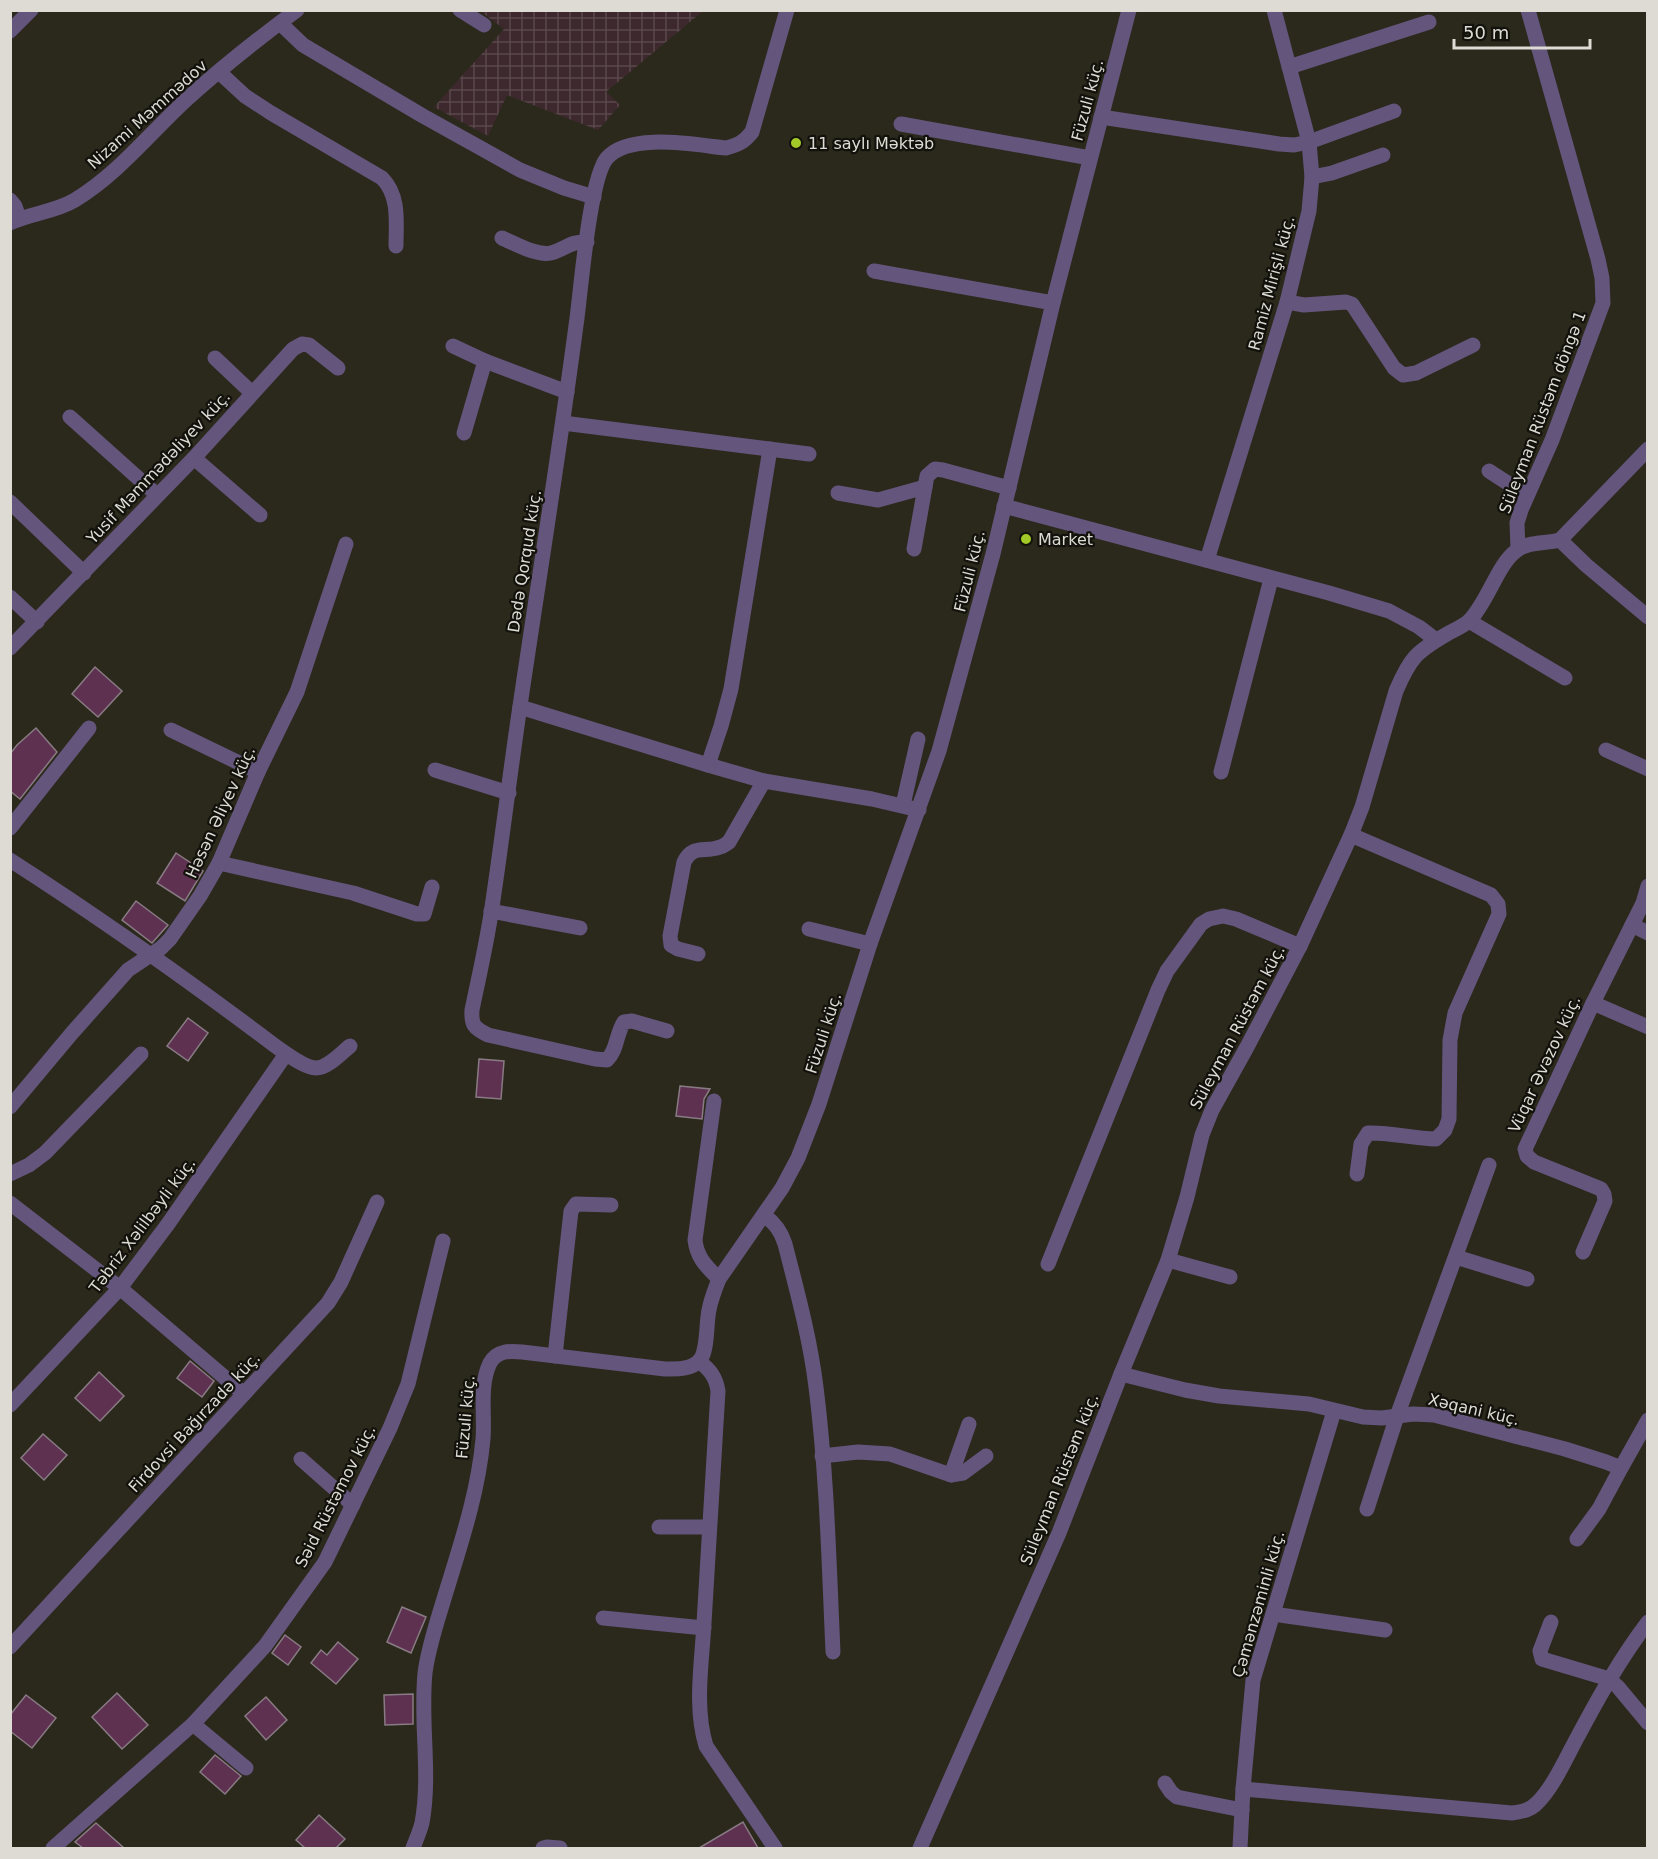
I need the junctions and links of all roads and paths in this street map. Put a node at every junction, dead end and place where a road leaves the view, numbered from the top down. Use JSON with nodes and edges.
{"nodes":[{"id":1,"x":31,"y":10,"type":"edge"},
{"id":2,"x":297,"y":10,"type":"edge"},
{"id":3,"x":460,"y":10,"type":"edge"},
{"id":4,"x":787,"y":10,"type":"edge"},
{"id":5,"x":1130,"y":10,"type":"edge"},
{"id":6,"x":1274,"y":10,"type":"edge"},
{"id":7,"x":1528,"y":10,"type":"edge"},
{"id":8,"x":1429,"y":22,"type":"dead end"},
{"id":9,"x":280,"y":23,"type":"junction"},
{"id":10,"x":484,"y":25,"type":"dead end"},
{"id":11,"x":10,"y":31,"type":"edge"},
{"id":12,"x":1289,"y":67,"type":"junction"},
{"id":13,"x":219,"y":72,"type":"junction"},
{"id":14,"x":1394,"y":111,"type":"dead end"},
{"id":15,"x":1101,"y":117,"type":"junction"},
{"id":16,"x":901,"y":124,"type":"dead end"},
{"id":17,"x":1309,"y":142,"type":"junction"},
{"id":18,"x":1383,"y":155,"type":"dead end"},
{"id":19,"x":1090,"y":158,"type":"junction"},
{"id":20,"x":1312,"y":177,"type":"junction"},
{"id":21,"x":594,"y":197,"type":"junction"},
{"id":22,"x":10,"y":200,"type":"edge"},
{"id":23,"x":15,"y":220,"type":"edge"},
{"id":24,"x":502,"y":238,"type":"dead end"},
{"id":25,"x":587,"y":242,"type":"junction"},
{"id":26,"x":396,"y":246,"type":"dead end"},
{"id":27,"x":874,"y":271,"type":"dead end"},
{"id":28,"x":1287,"y":302,"type":"junction"},
{"id":29,"x":1053,"y":303,"type":"junction"},
{"id":30,"x":1473,"y":345,"type":"dead end"},
{"id":31,"x":453,"y":346,"type":"dead end"},
{"id":32,"x":215,"y":358,"type":"dead end"},
{"id":33,"x":485,"y":361,"type":"junction"},
{"id":34,"x":338,"y":368,"type":"dead end"},
{"id":35,"x":567,"y":392,"type":"junction"},
{"id":36,"x":252,"y":393,"type":"junction"},
{"id":37,"x":70,"y":417,"type":"dead end"},
{"id":38,"x":563,"y":423,"type":"junction"},
{"id":39,"x":464,"y":433,"type":"dead end"},
{"id":40,"x":770,"y":449,"type":"junction"},
{"id":41,"x":1647,"y":449,"type":"edge"},
{"id":42,"x":809,"y":454,"type":"dead end"},
{"id":43,"x":194,"y":458,"type":"junction"},
{"id":44,"x":1489,"y":471,"type":"dead end"},
{"id":45,"x":925,"y":487,"type":"junction"},
{"id":46,"x":1009,"y":488,"type":"junction"},
{"id":47,"x":838,"y":493,"type":"dead end"},
{"id":48,"x":157,"y":495,"type":"junction"},
{"id":49,"x":1526,"y":495,"type":"junction"},
{"id":50,"x":10,"y":502,"type":"edge"},
{"id":51,"x":1004,"y":506,"type":"junction"},
{"id":52,"x":260,"y":515,"type":"dead end"},
{"id":53,"x":1560,"y":540,"type":"junction"},
{"id":54,"x":346,"y":544,"type":"dead end"},
{"id":55,"x":914,"y":549,"type":"dead end"},
{"id":56,"x":1518,"y":549,"type":"junction"},
{"id":57,"x":1207,"y":560,"type":"junction"},
{"id":58,"x":84,"y":573,"type":"junction"},
{"id":59,"x":1271,"y":579,"type":"junction"},
{"id":60,"x":10,"y":597,"type":"edge"},
{"id":61,"x":1647,"y":617,"type":"edge"},
{"id":62,"x":1469,"y":621,"type":"junction"},
{"id":63,"x":37,"y":622,"type":"junction"},
{"id":64,"x":1436,"y":640,"type":"junction"},
{"id":65,"x":10,"y":648,"type":"edge"},
{"id":66,"x":1565,"y":678,"type":"dead end"},
{"id":67,"x":520,"y":707,"type":"junction"},
{"id":68,"x":89,"y":728,"type":"dead end"},
{"id":69,"x":171,"y":730,"type":"dead end"},
{"id":70,"x":918,"y":739,"type":"dead end"},
{"id":71,"x":1606,"y":750,"type":"dead end"},
{"id":72,"x":708,"y":765,"type":"junction"},
{"id":73,"x":1647,"y":769,"type":"edge"},
{"id":74,"x":435,"y":770,"type":"dead end"},
{"id":75,"x":258,"y":772,"type":"junction"},
{"id":76,"x":1221,"y":772,"type":"dead end"},
{"id":77,"x":764,"y":781,"type":"junction"},
{"id":78,"x":508,"y":793,"type":"junction"},
{"id":79,"x":903,"y":805,"type":"junction"},
{"id":80,"x":919,"y":810,"type":"junction"},
{"id":81,"x":10,"y":828,"type":"edge"},
{"id":82,"x":1352,"y":836,"type":"junction"},
{"id":83,"x":10,"y":860,"type":"edge"},
{"id":84,"x":219,"y":863,"type":"junction"},
{"id":85,"x":432,"y":887,"type":"dead end"},
{"id":86,"x":1647,"y":889,"type":"edge"},
{"id":87,"x":491,"y":911,"type":"junction"},
{"id":88,"x":1632,"y":925,"type":"junction"},
{"id":89,"x":580,"y":928,"type":"dead end"},
{"id":90,"x":809,"y":929,"type":"dead end"},
{"id":91,"x":1647,"y":933,"type":"edge"},
{"id":92,"x":870,"y":944,"type":"junction"},
{"id":93,"x":1300,"y":946,"type":"junction"},
{"id":94,"x":698,"y":954,"type":"dead end"},
{"id":95,"x":149,"y":955,"type":"junction"},
{"id":96,"x":1593,"y":1003,"type":"junction"},
{"id":97,"x":1647,"y":1027,"type":"edge"},
{"id":98,"x":667,"y":1031,"type":"dead end"},
{"id":99,"x":350,"y":1046,"type":"dead end"},
{"id":100,"x":141,"y":1054,"type":"dead end"},
{"id":101,"x":286,"y":1054,"type":"junction"},
{"id":102,"x":714,"y":1101,"type":"dead end"},
{"id":103,"x":10,"y":1107,"type":"edge"},
{"id":104,"x":1490,"y":1165,"type":"dead end"},
{"id":105,"x":10,"y":1174,"type":"edge"},
{"id":106,"x":1357,"y":1174,"type":"dead end"},
{"id":107,"x":377,"y":1202,"type":"dead end"},
{"id":108,"x":10,"y":1203,"type":"edge"},
{"id":109,"x":611,"y":1205,"type":"dead end"},
{"id":110,"x":764,"y":1215,"type":"junction"},
{"id":111,"x":443,"y":1241,"type":"dead end"},
{"id":112,"x":1583,"y":1252,"type":"dead end"},
{"id":113,"x":1456,"y":1257,"type":"junction"},
{"id":114,"x":1168,"y":1260,"type":"junction"},
{"id":115,"x":1048,"y":1264,"type":"dead end"},
{"id":116,"x":1230,"y":1277,"type":"dead end"},
{"id":117,"x":719,"y":1279,"type":"junction"},
{"id":118,"x":1527,"y":1279,"type":"dead end"},
{"id":119,"x":120,"y":1288,"type":"junction"},
{"id":120,"x":555,"y":1356,"type":"junction"},
{"id":121,"x":699,"y":1361,"type":"junction"},
{"id":122,"x":1120,"y":1374,"type":"junction"},
{"id":123,"x":244,"y":1394,"type":"junction"},
{"id":124,"x":10,"y":1405,"type":"edge"},
{"id":125,"x":1335,"y":1411,"type":"junction"},
{"id":126,"x":1397,"y":1416,"type":"junction"},
{"id":127,"x":1647,"y":1420,"type":"edge"},
{"id":128,"x":969,"y":1424,"type":"dead end"},
{"id":129,"x":822,"y":1456,"type":"junction"},
{"id":130,"x":986,"y":1456,"type":"dead end"},
{"id":131,"x":301,"y":1459,"type":"dead end"},
{"id":132,"x":1621,"y":1468,"type":"junction"},
{"id":133,"x":951,"y":1475,"type":"junction"},
{"id":134,"x":353,"y":1505,"type":"junction"},
{"id":135,"x":1367,"y":1509,"type":"dead end"},
{"id":136,"x":659,"y":1527,"type":"dead end"},
{"id":137,"x":709,"y":1527,"type":"junction"},
{"id":138,"x":1577,"y":1539,"type":"dead end"},
{"id":139,"x":1273,"y":1614,"type":"junction"},
{"id":140,"x":603,"y":1618,"type":"dead end"},
{"id":141,"x":1551,"y":1622,"type":"dead end"},
{"id":142,"x":1647,"y":1622,"type":"edge"},
{"id":143,"x":704,"y":1628,"type":"junction"},
{"id":144,"x":1384,"y":1630,"type":"dead end"},
{"id":145,"x":10,"y":1647,"type":"edge"},
{"id":146,"x":833,"y":1652,"type":"dead end"},
{"id":147,"x":1609,"y":1679,"type":"junction"},
{"id":148,"x":1647,"y":1723,"type":"edge"},
{"id":149,"x":193,"y":1724,"type":"junction"},
{"id":150,"x":246,"y":1768,"type":"dead end"},
{"id":151,"x":1165,"y":1783,"type":"dead end"},
{"id":152,"x":1243,"y":1789,"type":"junction"},
{"id":153,"x":1242,"y":1810,"type":"junction"},
{"id":154,"x":53,"y":1848,"type":"edge"},
{"id":155,"x":413,"y":1848,"type":"edge"},
{"id":156,"x":543,"y":1848,"type":"edge"},
{"id":157,"x":560,"y":1848,"type":"edge"},
{"id":158,"x":775,"y":1848,"type":"edge"},
{"id":159,"x":920,"y":1848,"type":"edge"},
{"id":160,"x":1240,"y":1848,"type":"edge"}],
"edges":[{"from":1,"to":11,"type":"street"},
{"from":2,"to":9,"type":"street","name":"Nizami Məmmədov"},
{"from":3,"to":10,"type":"street"},
{"from":4,"to":21,"type":"street","name":"Dədə Qorqud küç."},
{"from":5,"to":15,"type":"street","name":"Füzuli küç."},
{"from":6,"to":12,"type":"street","name":"Ramiz Mirişli küç."},
{"from":7,"to":49,"type":"street","name":"Süleyman Rüstəm döngə 1"},
{"from":8,"to":12,"type":"street"},
{"from":9,"to":13,"type":"street","name":"Nizami Məmmədov"},
{"from":9,"to":21,"type":"street"},
{"from":12,"to":17,"type":"street","name":"Ramiz Mirişli küç."},
{"from":13,"to":23,"type":"street","name":"Nizami Məmmədov"},
{"from":13,"to":26,"type":"street"},
{"from":14,"to":17,"type":"street"},
{"from":15,"to":17,"type":"street"},
{"from":15,"to":19,"type":"street","name":"Füzuli küç."},
{"from":16,"to":19,"type":"street"},
{"from":17,"to":20,"type":"street","name":"Ramiz Mirişli küç."},
{"from":18,"to":20,"type":"street"},
{"from":19,"to":29,"type":"street","name":"Füzuli küç."},
{"from":20,"to":28,"type":"street","name":"Ramiz Mirişli küç."},
{"from":21,"to":25,"type":"street","name":"Dədə Qorqud küç."},
{"from":22,"to":23,"type":"street"},
{"from":24,"to":25,"type":"street"},
{"from":25,"to":35,"type":"street","name":"Dədə Qorqud küç."},
{"from":27,"to":29,"type":"street"},
{"from":28,"to":30,"type":"street"},
{"from":28,"to":57,"type":"street","name":"Ramiz Mirişli küç."},
{"from":29,"to":46,"type":"street","name":"Füzuli küç."},
{"from":31,"to":33,"type":"street"},
{"from":32,"to":36,"type":"street"},
{"from":33,"to":35,"type":"street"},
{"from":33,"to":39,"type":"street"},
{"from":34,"to":36,"type":"street","name":"Yusif Məmmədəliyev küç."},
{"from":35,"to":38,"type":"street","name":"Dədə Qorqud küç."},
{"from":36,"to":43,"type":"street","name":"Yusif Məmmədəliyev küç."},
{"from":37,"to":48,"type":"street"},
{"from":38,"to":40,"type":"street"},
{"from":38,"to":67,"type":"street","name":"Dədə Qorqud küç."},
{"from":40,"to":42,"type":"street"},
{"from":40,"to":72,"type":"street"},
{"from":41,"to":53,"type":"street"},
{"from":43,"to":48,"type":"street","name":"Yusif Məmmədəliyev küç."},
{"from":43,"to":52,"type":"street"},
{"from":44,"to":49,"type":"street"},
{"from":45,"to":46,"type":"street"},
{"from":45,"to":47,"type":"street"},
{"from":45,"to":55,"type":"street"},
{"from":46,"to":51,"type":"street","name":"Füzuli küç."},
{"from":48,"to":58,"type":"street","name":"Yusif Məmmədəliyev küç."},
{"from":49,"to":56,"type":"street","name":"Süleyman Rüstəm döngə 1"},
{"from":50,"to":58,"type":"street"},
{"from":51,"to":57,"type":"street"},
{"from":51,"to":80,"type":"street","name":"Füzuli küç."},
{"from":53,"to":56,"type":"street"},
{"from":53,"to":61,"type":"street"},
{"from":54,"to":75,"type":"street","name":"Həsən Əliyev küç."},
{"from":56,"to":62,"type":"street","name":"Süleyman Rüstəm küç."},
{"from":57,"to":59,"type":"street"},
{"from":58,"to":63,"type":"street","name":"Yusif Məmmədəliyev küç."},
{"from":59,"to":64,"type":"street"},
{"from":59,"to":76,"type":"street"},
{"from":60,"to":63,"type":"street"},
{"from":62,"to":64,"type":"street","name":"Süleyman Rüstəm küç."},
{"from":62,"to":66,"type":"street"},
{"from":63,"to":65,"type":"street","name":"Yusif Məmmədəliyev küç."},
{"from":64,"to":82,"type":"street","name":"Süleyman Rüstəm küç."},
{"from":67,"to":72,"type":"street"},
{"from":67,"to":78,"type":"street","name":"Dədə Qorqud küç."},
{"from":68,"to":81,"type":"street"},
{"from":69,"to":75,"type":"street"},
{"from":70,"to":79,"type":"street"},
{"from":71,"to":73,"type":"street"},
{"from":72,"to":77,"type":"street"},
{"from":74,"to":78,"type":"street"},
{"from":75,"to":84,"type":"street","name":"Həsən Əliyev küç."},
{"from":77,"to":79,"type":"street"},
{"from":77,"to":94,"type":"street"},
{"from":78,"to":87,"type":"street","name":"Dədə Qorqud küç."},
{"from":79,"to":80,"type":"street"},
{"from":80,"to":92,"type":"street","name":"Füzuli küç."},
{"from":82,"to":93,"type":"street","name":"Süleyman Rüstəm küç."},
{"from":82,"to":106,"type":"street"},
{"from":83,"to":95,"type":"street"},
{"from":84,"to":85,"type":"street"},
{"from":84,"to":95,"type":"street","name":"Həsən Əliyev küç."},
{"from":86,"to":88,"type":"street","name":"Vüqar Əvəzov küç."},
{"from":87,"to":89,"type":"street"},
{"from":87,"to":98,"type":"street","name":"Dədə Qorqud küç."},
{"from":88,"to":91,"type":"street"},
{"from":88,"to":96,"type":"street","name":"Vüqar Əvəzov küç."},
{"from":90,"to":92,"type":"street"},
{"from":92,"to":110,"type":"street","name":"Füzuli küç."},
{"from":93,"to":114,"type":"street","name":"Süleyman Rüstəm küç."},
{"from":93,"to":115,"type":"street"},
{"from":95,"to":101,"type":"street"},
{"from":95,"to":103,"type":"street","name":"Həsən Əliyev küç."},
{"from":96,"to":97,"type":"street"},
{"from":96,"to":112,"type":"street","name":"Vüqar Əvəzov küç."},
{"from":99,"to":101,"type":"street"},
{"from":100,"to":105,"type":"street"},
{"from":101,"to":119,"type":"street","name":"Təbriz Xəlilbəyli küç."},
{"from":102,"to":117,"type":"street"},
{"from":104,"to":113,"type":"street"},
{"from":107,"to":123,"type":"street","name":"Firdovsi Bağırzadə küç."},
{"from":108,"to":119,"type":"street"},
{"from":109,"to":120,"type":"street"},
{"from":110,"to":117,"type":"street","name":"Füzuli küç."},
{"from":110,"to":129,"type":"street"},
{"from":111,"to":134,"type":"street","name":"Səid Rüstəmov küç."},
{"from":113,"to":118,"type":"street"},
{"from":113,"to":126,"type":"street"},
{"from":114,"to":116,"type":"street"},
{"from":114,"to":122,"type":"street","name":"Süleyman Rüstəm küç."},
{"from":117,"to":121,"type":"street","name":"Füzuli küç."},
{"from":119,"to":123,"type":"street"},
{"from":119,"to":124,"type":"street","name":"Təbriz Xəlilbəyli küç."},
{"from":120,"to":121,"type":"street","name":"Füzuli küç."},
{"from":120,"to":155,"type":"street","name":"Füzuli küç."},
{"from":121,"to":137,"type":"street"},
{"from":122,"to":125,"type":"street","name":"Xəqani küç."},
{"from":122,"to":159,"type":"street","name":"Süleyman Rüstəm küç."},
{"from":123,"to":145,"type":"street","name":"Firdovsi Bağırzadə küç."},
{"from":125,"to":126,"type":"street","name":"Xəqani küç."},
{"from":125,"to":139,"type":"street","name":"Çəmənzəminli küç."},
{"from":126,"to":132,"type":"street","name":"Xəqani küç."},
{"from":126,"to":135,"type":"street"},
{"from":127,"to":132,"type":"street"},
{"from":128,"to":133,"type":"street"},
{"from":129,"to":133,"type":"street"},
{"from":129,"to":146,"type":"street"},
{"from":130,"to":133,"type":"street"},
{"from":131,"to":134,"type":"street"},
{"from":132,"to":138,"type":"street"},
{"from":134,"to":149,"type":"street","name":"Səid Rüstəmov küç."},
{"from":136,"to":137,"type":"street"},
{"from":137,"to":143,"type":"street"},
{"from":139,"to":144,"type":"street"},
{"from":139,"to":152,"type":"street","name":"Çəmənzəminli küç."},
{"from":140,"to":143,"type":"street"},
{"from":141,"to":147,"type":"street"},
{"from":142,"to":147,"type":"street"},
{"from":143,"to":158,"type":"street"},
{"from":147,"to":148,"type":"street"},
{"from":147,"to":152,"type":"street"},
{"from":149,"to":150,"type":"street"},
{"from":149,"to":154,"type":"street","name":"Səid Rüstəmov küç."},
{"from":151,"to":153,"type":"street"},
{"from":152,"to":153,"type":"street","name":"Çəmənzəminli küç."},
{"from":153,"to":160,"type":"street","name":"Çəmənzəminli küç."},
{"from":156,"to":157,"type":"street"}]}
